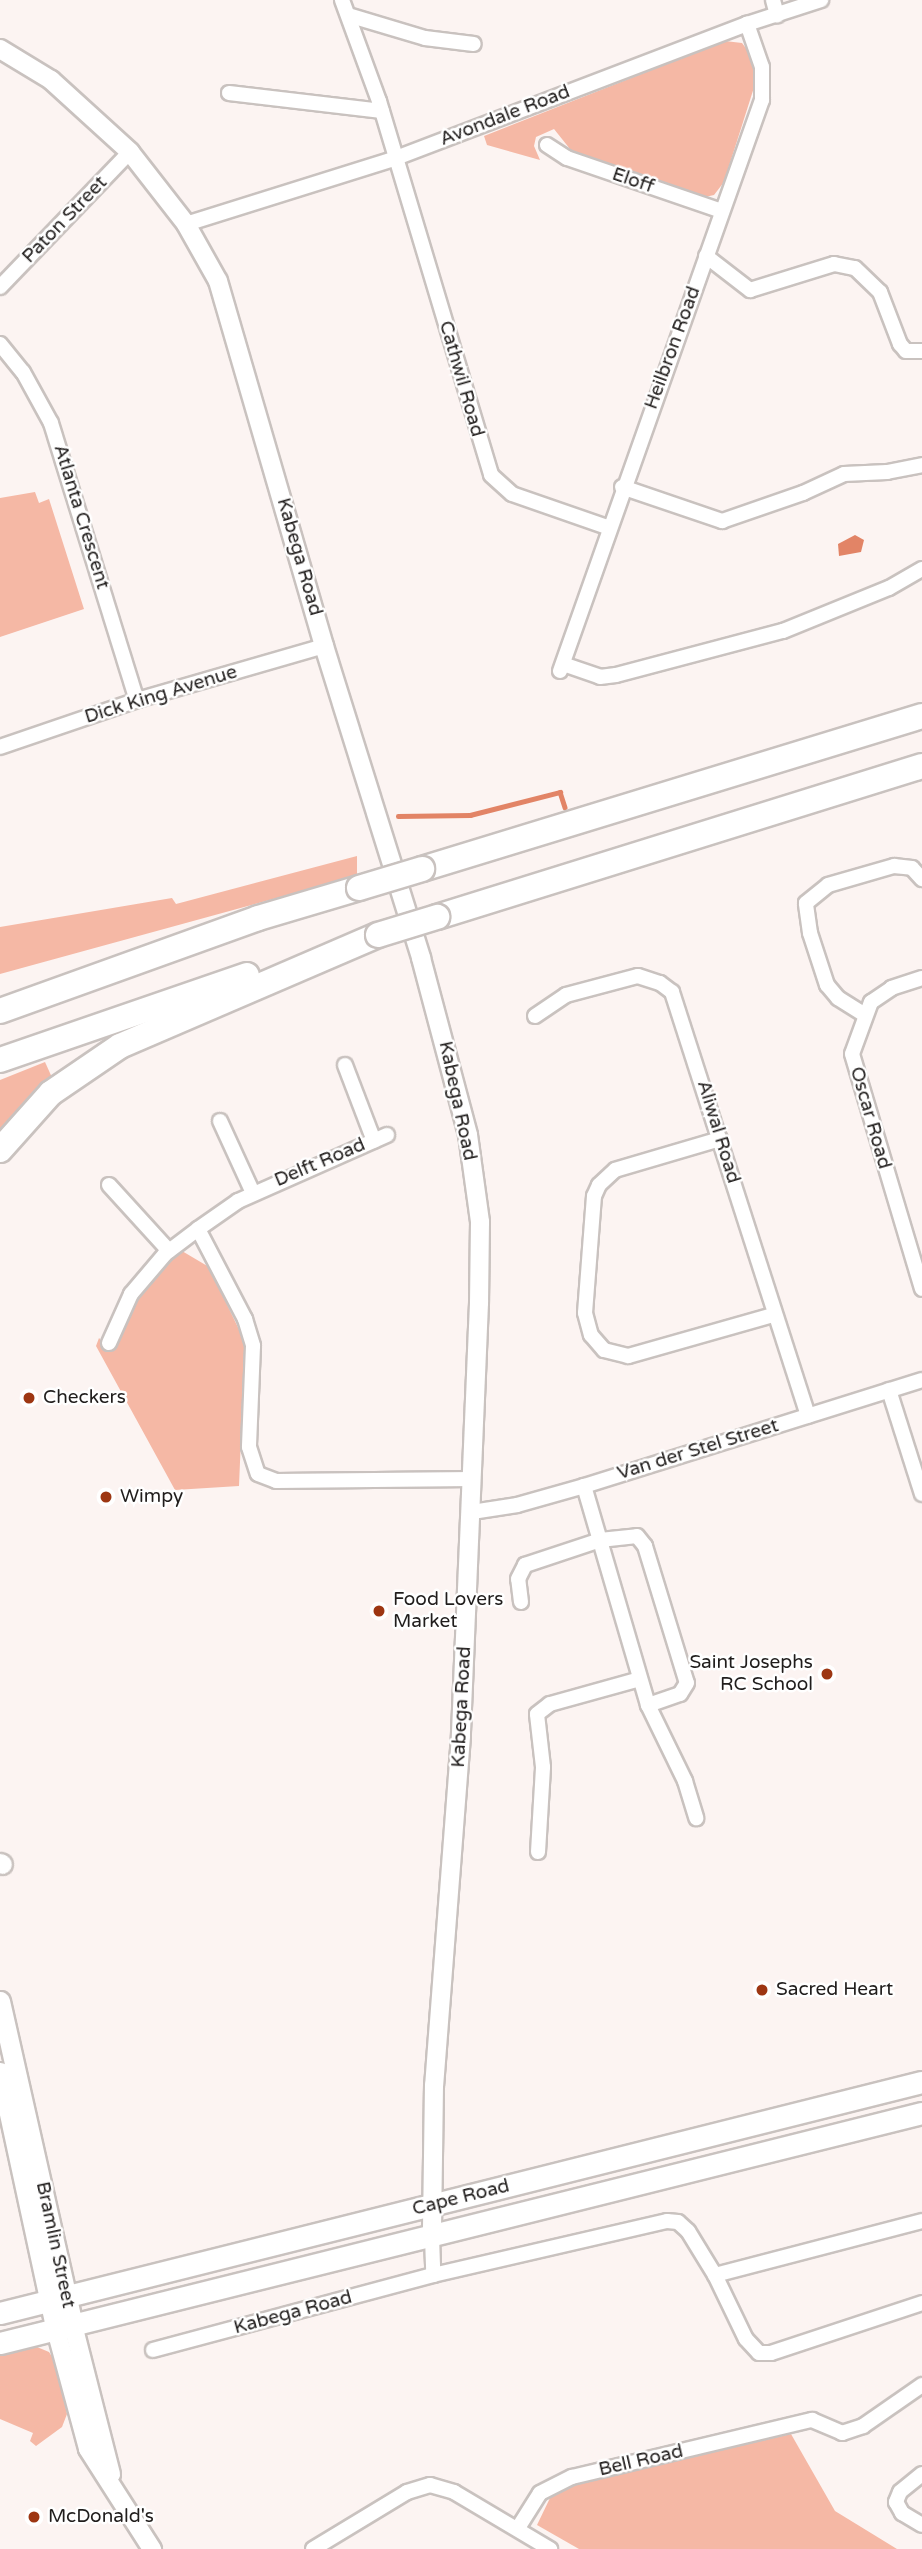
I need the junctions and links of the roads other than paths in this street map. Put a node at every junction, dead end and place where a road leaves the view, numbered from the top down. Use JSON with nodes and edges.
{"nodes":[{"id":1,"x":342,"y":0,"type":"edge"},
{"id":2,"x":821,"y":0,"type":"edge"},
{"id":3,"x":775,"y":7,"type":"edge"},
{"id":4,"x":348,"y":15,"type":"junction"},
{"id":5,"x":747,"y":24,"type":"junction"},
{"id":6,"x":382,"y":28,"type":"junction"},
{"id":7,"x":357,"y":41,"type":"junction"},
{"id":8,"x":474,"y":44,"type":"dead end"},
{"id":9,"x":0,"y":49,"type":"edge"},
{"id":10,"x":229,"y":93,"type":"dead end"},
{"id":11,"x":382,"y":111,"type":"junction"},
{"id":12,"x":547,"y":145,"type":"dead end"},
{"id":13,"x":130,"y":152,"type":"junction"},
{"id":14,"x":396,"y":158,"type":"junction"},
{"id":15,"x":722,"y":211,"type":"junction"},
{"id":16,"x":186,"y":224,"type":"junction"},
{"id":17,"x":706,"y":256,"type":"junction"},
{"id":18,"x":0,"y":287,"type":"edge"},
{"id":19,"x":0,"y":344,"type":"edge"},
{"id":20,"x":922,"y":351,"type":"edge"},
{"id":21,"x":922,"y":465,"type":"edge"},
{"id":22,"x":622,"y":487,"type":"junction"},
{"id":23,"x":607,"y":527,"type":"junction"},
{"id":24,"x":922,"y":569,"type":"edge"},
{"id":25,"x":324,"y":646,"type":"junction"},
{"id":26,"x":137,"y":700,"type":"junction"},
{"id":27,"x":922,"y":716,"type":"edge"},
{"id":28,"x":0,"y":747,"type":"edge"},
{"id":29,"x":922,"y":766,"type":"edge"},
{"id":30,"x":922,"y":879,"type":"edge"},
{"id":31,"x":258,"y":918,"type":"junction"},
{"id":32,"x":378,"y":935,"type":"junction"},
{"id":33,"x":922,"y":978,"type":"edge"},
{"id":34,"x":0,"y":993,"type":"edge"},
{"id":35,"x":0,"y":1011,"type":"edge"},
{"id":36,"x":865,"y":1015,"type":"junction"},
{"id":37,"x":535,"y":1016,"type":"dead end"},
{"id":38,"x":0,"y":1060,"type":"edge"},
{"id":39,"x":345,"y":1065,"type":"dead end"},
{"id":40,"x":220,"y":1121,"type":"dead end"},
{"id":41,"x":720,"y":1139,"type":"junction"},
{"id":42,"x":0,"y":1150,"type":"edge"},
{"id":43,"x":109,"y":1185,"type":"dead end"},
{"id":44,"x":253,"y":1193,"type":"junction"},
{"id":45,"x":198,"y":1229,"type":"junction"},
{"id":46,"x":169,"y":1251,"type":"junction"},
{"id":47,"x":922,"y":1289,"type":"edge"},
{"id":48,"x":773,"y":1315,"type":"junction"},
{"id":49,"x":109,"y":1343,"type":"dead end"},
{"id":50,"x":922,"y":1380,"type":"edge"},
{"id":51,"x":889,"y":1391,"type":"junction"},
{"id":52,"x":808,"y":1416,"type":"junction"},
{"id":53,"x":473,"y":1479,"type":"junction"},
{"id":54,"x":584,"y":1486,"type":"junction"},
{"id":55,"x":922,"y":1494,"type":"edge"},
{"id":56,"x":472,"y":1512,"type":"junction"},
{"id":57,"x":600,"y":1540,"type":"junction"},
{"id":58,"x":521,"y":1602,"type":"dead end"},
{"id":59,"x":640,"y":1679,"type":"junction"},
{"id":60,"x":648,"y":1705,"type":"junction"},
{"id":61,"x":696,"y":1818,"type":"dead end"},
{"id":62,"x":538,"y":1852,"type":"dead end"},
{"id":63,"x":0,"y":2001,"type":"edge"},
{"id":64,"x":0,"y":2072,"type":"edge"},
{"id":65,"x":922,"y":2082,"type":"edge"},
{"id":66,"x":922,"y":2113,"type":"edge"},
{"id":67,"x":431,"y":2205,"type":"junction"},
{"id":68,"x":922,"y":2221,"type":"edge"},
{"id":69,"x":432,"y":2237,"type":"junction"},
{"id":70,"x":433,"y":2275,"type":"junction"},
{"id":71,"x":715,"y":2275,"type":"junction"},
{"id":72,"x":60,"y":2299,"type":"junction"},
{"id":73,"x":922,"y":2303,"type":"edge"},
{"id":74,"x":0,"y":2313,"type":"edge"},
{"id":75,"x":65,"y":2328,"type":"junction"},
{"id":76,"x":0,"y":2343,"type":"edge"},
{"id":77,"x":153,"y":2350,"type":"dead end"},
{"id":78,"x":922,"y":2385,"type":"edge"},
{"id":79,"x":922,"y":2474,"type":"edge"},
{"id":80,"x":922,"y":2525,"type":"edge"},
{"id":81,"x":518,"y":2528,"type":"junction"},
{"id":82,"x":152,"y":2549,"type":"edge"},
{"id":83,"x":313,"y":2549,"type":"edge"},
{"id":84,"x":550,"y":2549,"type":"edge"}],
"edges":[{"from":1,"to":4,"type":"street","name":"Cathwil Road"},
{"from":2,"to":3,"type":"street","name":"Avondale Road"},
{"from":3,"to":5,"type":"street","name":"Avondale Road"},
{"from":4,"to":6,"type":"street"},
{"from":4,"to":7,"type":"street","name":"Cathwil Road"},
{"from":5,"to":14,"type":"street","name":"Avondale Road"},
{"from":5,"to":15,"type":"street","name":"Heilbron Road"},
{"from":6,"to":7,"type":"street"},
{"from":6,"to":8,"type":"street"},
{"from":7,"to":11,"type":"street","name":"Cathwil Road"},
{"from":9,"to":13,"type":"street","name":"Kabega Road"},
{"from":10,"to":11,"type":"street"},
{"from":11,"to":14,"type":"street","name":"Cathwil Road"},
{"from":12,"to":15,"type":"street","name":"Eloff"},
{"from":13,"to":16,"type":"street","name":"Kabega Road"},
{"from":13,"to":18,"type":"street","name":"Paton Street"},
{"from":14,"to":16,"type":"street","name":"Avondale Road"},
{"from":14,"to":23,"type":"street","name":"Cathwil Road"},
{"from":15,"to":17,"type":"street","name":"Heilbron Road"},
{"from":16,"to":25,"type":"street","name":"Kabega Road"},
{"from":17,"to":20,"type":"street"},
{"from":17,"to":22,"type":"street","name":"Heilbron Road"},
{"from":19,"to":26,"type":"street","name":"Atlanta Crescent"},
{"from":21,"to":22,"type":"street"},
{"from":22,"to":23,"type":"street","name":"Heilbron Road"},
{"from":23,"to":24,"type":"street","name":"Heilbron Road"},
{"from":25,"to":26,"type":"street","name":"Dick King Avenue"},
{"from":25,"to":53,"type":"street","name":"Kabega Road"},
{"from":26,"to":28,"type":"street","name":"Dick King Avenue"},
{"from":27,"to":31,"type":"highway","bridge":true},
{"from":29,"to":32,"type":"highway","bridge":true},
{"from":30,"to":36,"type":"street"},
{"from":31,"to":34,"type":"highway"},
{"from":31,"to":35,"type":"highway"},
{"from":32,"to":38,"type":"highway"},
{"from":32,"to":42,"type":"highway"},
{"from":33,"to":36,"type":"street","name":"Oscar Road"},
{"from":36,"to":47,"type":"street","name":"Oscar Road"},
{"from":37,"to":41,"type":"street","name":"Aliwal Road"},
{"from":39,"to":44,"type":"street","name":"Delft Road"},
{"from":40,"to":44,"type":"street","name":"Delft Road"},
{"from":41,"to":48,"type":"street","name":"Aliwal Road"},
{"from":41,"to":48,"type":"street"},
{"from":43,"to":46,"type":"street"},
{"from":44,"to":45,"type":"street","name":"Delft Road"},
{"from":45,"to":46,"type":"street","name":"Delft Road"},
{"from":45,"to":53,"type":"street"},
{"from":46,"to":49,"type":"street","name":"Delft Road"},
{"from":48,"to":52,"type":"street","name":"Aliwal Road"},
{"from":50,"to":51,"type":"street","name":"Van der Stel Street"},
{"from":51,"to":52,"type":"street","name":"Van der Stel Street"},
{"from":51,"to":55,"type":"street"},
{"from":52,"to":54,"type":"street","name":"Van der Stel Street"},
{"from":53,"to":56,"type":"street","name":"Kabega Road"},
{"from":54,"to":56,"type":"street","name":"Van der Stel Street"},
{"from":54,"to":57,"type":"street"},
{"from":56,"to":67,"type":"street","name":"Kabega Road"},
{"from":57,"to":58,"type":"street"},
{"from":57,"to":59,"type":"street"},
{"from":57,"to":60,"type":"street"},
{"from":59,"to":60,"type":"street"},
{"from":59,"to":62,"type":"street"},
{"from":60,"to":61,"type":"street"},
{"from":63,"to":72,"type":"main road","name":"Bramlin Street"},
{"from":64,"to":72,"type":"main road","name":"Bramlin Street"},
{"from":65,"to":67,"type":"main road","name":"Cape Road"},
{"from":66,"to":69,"type":"main road","name":"Cape Road"},
{"from":67,"to":69,"type":"street","name":"Kabega Road"},
{"from":67,"to":72,"type":"main road","name":"Cape Road"},
{"from":68,"to":71,"type":"street"},
{"from":69,"to":70,"type":"street","name":"Kabega Road"},
{"from":69,"to":75,"type":"main road","name":"Cape Road"},
{"from":70,"to":71,"type":"street","name":"Kabega Road"},
{"from":70,"to":77,"type":"street","name":"Kabega Road"},
{"from":71,"to":73,"type":"street"},
{"from":72,"to":74,"type":"main road","name":"Cape Road"},
{"from":72,"to":75,"type":"main road","name":"Bramlin Street"},
{"from":75,"to":76,"type":"main road","name":"Cape Road"},
{"from":75,"to":82,"type":"street","name":"Bramlin Street"},
{"from":78,"to":81,"type":"street","name":"Bell Road"},
{"from":79,"to":80,"type":"street"},
{"from":81,"to":83,"type":"street"},
{"from":81,"to":84,"type":"street"}]}
